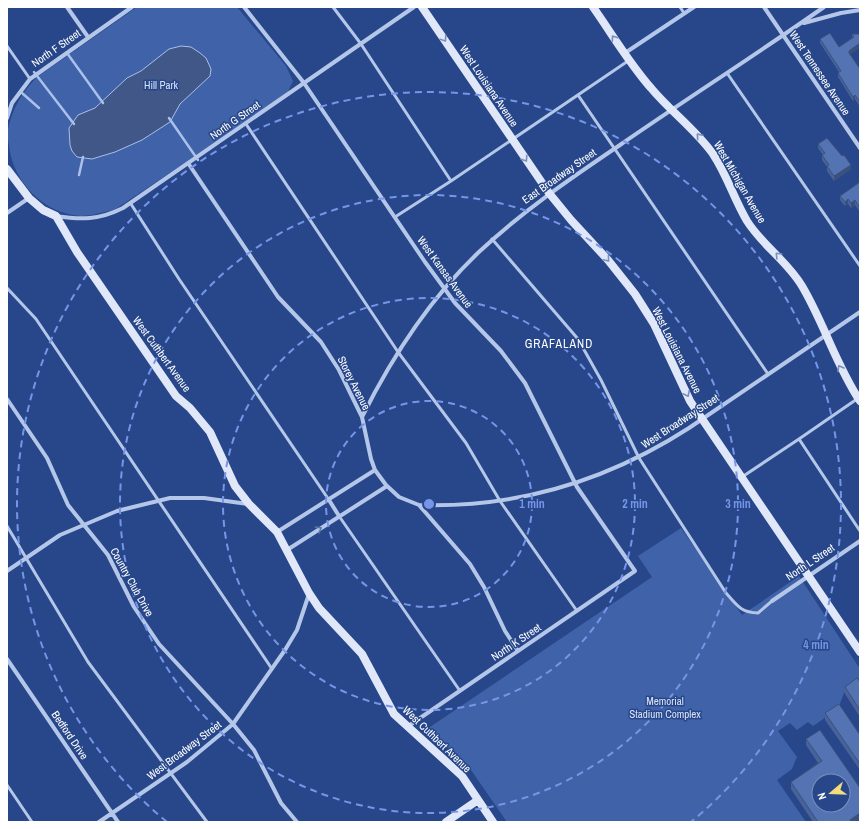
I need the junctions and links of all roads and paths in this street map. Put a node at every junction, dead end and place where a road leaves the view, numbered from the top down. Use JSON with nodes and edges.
{"nodes":[{"id":1,"x":67,"y":7,"type":"edge"},
{"id":2,"x":132,"y":7,"type":"edge"},
{"id":3,"x":244,"y":7,"type":"edge"},
{"id":4,"x":333,"y":7,"type":"edge"},
{"id":5,"x":414,"y":7,"type":"edge"},
{"id":6,"x":422,"y":7,"type":"edge"},
{"id":7,"x":593,"y":7,"type":"edge"},
{"id":8,"x":680,"y":7,"type":"edge"},
{"id":9,"x":694,"y":7,"type":"edge"},
{"id":10,"x":764,"y":7,"type":"edge"},
{"id":11,"x":824,"y":7,"type":"edge"},
{"id":12,"x":860,"y":10,"type":"edge"},
{"id":13,"x":684,"y":13,"type":"junction"},
{"id":14,"x":799,"y":25,"type":"junction"},
{"id":15,"x":783,"y":34,"type":"junction"},
{"id":16,"x":88,"y":37,"type":"junction"},
{"id":17,"x":361,"y":44,"type":"junction"},
{"id":18,"x":7,"y":46,"type":"edge"},
{"id":19,"x":625,"y":53,"type":"junction"},
{"id":20,"x":629,"y":61,"type":"junction"},
{"id":21,"x":727,"y":73,"type":"junction"},
{"id":22,"x":30,"y":79,"type":"junction"},
{"id":23,"x":304,"y":83,"type":"junction"},
{"id":24,"x":578,"y":95,"type":"junction"},
{"id":25,"x":673,"y":109,"type":"junction"},
{"id":26,"x":7,"y":118,"type":"edge"},
{"id":27,"x":246,"y":124,"type":"junction"},
{"id":28,"x":512,"y":139,"type":"junction"},
{"id":29,"x":615,"y":148,"type":"junction"},
{"id":30,"x":860,"y":148,"type":"edge"},
{"id":31,"x":188,"y":163,"type":"junction"},
{"id":32,"x":7,"y":169,"type":"edge"},
{"id":33,"x":450,"y":181,"type":"junction"},
{"id":34,"x":549,"y":193,"type":"junction"},
{"id":35,"x":29,"y":198,"type":"junction"},
{"id":36,"x":131,"y":204,"type":"junction"},
{"id":37,"x":7,"y":213,"type":"edge"},
{"id":38,"x":56,"y":216,"type":"junction"},
{"id":39,"x":395,"y":217,"type":"junction"},
{"id":40,"x":492,"y":239,"type":"junction"},
{"id":41,"x":860,"y":266,"type":"edge"},
{"id":42,"x":7,"y":288,"type":"edge"},
{"id":43,"x":445,"y":289,"type":"junction"},
{"id":44,"x":860,"y":312,"type":"edge"},
{"id":45,"x":826,"y":335,"type":"junction"},
{"id":46,"x":398,"y":352,"type":"junction"},
{"id":47,"x":768,"y":374,"type":"junction"},
{"id":48,"x":7,"y":399,"type":"edge"},
{"id":49,"x":859,"y":399,"type":"edge"},
{"id":50,"x":362,"y":417,"type":"junction"},
{"id":51,"x":702,"y":419,"type":"junction"},
{"id":52,"x":799,"y":439,"type":"junction"},
{"id":53,"x":639,"y":458,"type":"junction"},
{"id":54,"x":375,"y":470,"type":"junction"},
{"id":55,"x":741,"y":478,"type":"junction"},
{"id":56,"x":575,"y":483,"type":"junction"},
{"id":57,"x":387,"y":486,"type":"junction"},
{"id":58,"x":328,"y":500,"type":"junction"},
{"id":59,"x":159,"y":501,"type":"junction"},
{"id":60,"x":500,"y":501,"type":"junction"},
{"id":61,"x":249,"y":504,"type":"junction"},
{"id":62,"x":419,"y":505,"type":"junction"},
{"id":63,"x":339,"y":516,"type":"junction"},
{"id":64,"x":84,"y":525,"type":"junction"},
{"id":65,"x":7,"y":526,"type":"edge"},
{"id":66,"x":860,"y":531,"type":"edge"},
{"id":67,"x":277,"y":532,"type":"junction"},
{"id":68,"x":860,"y":541,"type":"edge"},
{"id":69,"x":286,"y":550,"type":"junction"},
{"id":70,"x":26,"y":558,"type":"junction"},
{"id":71,"x":7,"y":571,"type":"edge"},
{"id":72,"x":635,"y":572,"type":"joint"},
{"id":73,"x":809,"y":576,"type":"junction"},
{"id":74,"x":309,"y":594,"type":"junction"},
{"id":75,"x":772,"y":601,"type":"joint"},
{"id":76,"x":577,"y":611,"type":"junction"},
{"id":77,"x":518,"y":651,"type":"junction"},
{"id":78,"x":860,"y":652,"type":"edge"},
{"id":79,"x":7,"y":659,"type":"edge"},
{"id":80,"x":272,"y":669,"type":"junction"},
{"id":81,"x":460,"y":690,"type":"junction"},
{"id":82,"x":233,"y":724,"type":"junction"},
{"id":83,"x":406,"y":727,"type":"junction"},
{"id":84,"x":171,"y":773,"type":"junction"},
{"id":85,"x":7,"y":785,"type":"edge"},
{"id":86,"x":478,"y":800,"type":"junction"},
{"id":87,"x":112,"y":813,"type":"junction"},
{"id":88,"x":32,"y":822,"type":"edge"},
{"id":89,"x":99,"y":822,"type":"edge"},
{"id":90,"x":118,"y":822,"type":"edge"},
{"id":91,"x":207,"y":822,"type":"edge"},
{"id":92,"x":297,"y":822,"type":"edge"},
{"id":93,"x":446,"y":822,"type":"edge"},
{"id":94,"x":493,"y":822,"type":"edge"}],
"edges":[{"from":1,"to":16,"type":"street"},
{"from":2,"to":16,"type":"street","name":"North F Street"},
{"from":3,"to":23,"type":"street","name":"West Kansas Avenue"},
{"from":4,"to":17,"type":"lane"},
{"from":5,"to":17,"type":"street","name":"North G Street"},
{"from":6,"to":28,"type":"street","name":"West Louisiana Avenue","one_way":true},
{"from":19,"to":7,"type":"street","name":"West Michigan Avenue","one_way":true},
{"from":8,"to":13,"type":"lane"},
{"from":9,"to":13,"type":"street"},
{"from":10,"to":15,"type":"street","name":"West Tennessee Avenue"},
{"from":11,"to":14,"type":"street","name":"East Broadway Street"},
{"from":12,"to":14,"type":"street"},
{"from":13,"to":19,"type":"street"},
{"from":14,"to":15,"type":"street","name":"East Broadway Street"},
{"from":15,"to":21,"type":"street","name":"East Broadway Street"},
{"from":15,"to":30,"type":"street","name":"West Tennessee Avenue"},
{"from":16,"to":22,"type":"street","name":"North F Street"},
{"from":17,"to":23,"type":"street","name":"North G Street"},
{"from":17,"to":33,"type":"lane"},
{"from":18,"to":22,"type":"lane"},
{"from":19,"to":20,"type":"street","name":"West Michigan Avenue"},
{"from":20,"to":24,"type":"lane"},
{"from":20,"to":25,"type":"street","name":"West Michigan Avenue"},
{"from":21,"to":25,"type":"street","name":"East Broadway Street"},
{"from":21,"to":41,"type":"lane"},
{"from":22,"to":26,"type":"street","name":"North F Street"},
{"from":23,"to":27,"type":"street","name":"North G Street"},
{"from":23,"to":39,"type":"street","name":"West Kansas Avenue"},
{"from":24,"to":28,"type":"lane"},
{"from":24,"to":29,"type":"lane"},
{"from":25,"to":29,"type":"street","name":"East Broadway Street"},
{"from":45,"to":25,"type":"street","name":"West Michigan Avenue","one_way":true},
{"from":27,"to":31,"type":"street","name":"North G Street"},
{"from":27,"to":46,"type":"lane"},
{"from":28,"to":33,"type":"lane"},
{"from":28,"to":34,"type":"street","name":"West Louisiana Avenue","one_way":true},
{"from":29,"to":34,"type":"street","name":"East Broadway Street"},
{"from":29,"to":47,"type":"lane"},
{"from":31,"to":36,"type":"street","name":"North G Street"},
{"from":31,"to":50,"type":"street","name":"Storey Avenue"},
{"from":32,"to":35,"type":"street"},
{"from":33,"to":39,"type":"lane"},
{"from":34,"to":40,"type":"street","name":"East Broadway Street"},
{"from":34,"to":51,"type":"street","name":"West Louisiana Avenue","one_way":true},
{"from":35,"to":37,"type":"street"},
{"from":35,"to":38,"type":"street"},
{"from":36,"to":38,"type":"street","name":"North G Street"},
{"from":36,"to":58,"type":"lane"},
{"from":38,"to":61,"type":"street","name":"West Cuthbert Avenue"},
{"from":39,"to":43,"type":"street","name":"West Kansas Avenue"},
{"from":40,"to":43,"type":"street","name":"East Broadway Street"},
{"from":40,"to":53,"type":"lane"},
{"from":42,"to":59,"type":"lane"},
{"from":43,"to":46,"type":"street","name":"East Broadway Street"},
{"from":43,"to":56,"type":"street","name":"West Kansas Avenue"},
{"from":44,"to":45,"type":"street","name":"West Broadway Street"},
{"from":45,"to":47,"type":"street","name":"West Broadway Street"},
{"from":49,"to":45,"type":"street","name":"West Michigan Avenue","one_way":true},
{"from":46,"to":50,"type":"street","name":"East Broadway Street"},
{"from":46,"to":60,"type":"lane"},
{"from":47,"to":51,"type":"street","name":"West Broadway Street"},
{"from":48,"to":64,"type":"street","name":"Country Club Drive"},
{"from":49,"to":52,"type":"lane"},
{"from":50,"to":54,"type":"street","name":"Storey Avenue"},
{"from":51,"to":53,"type":"street","name":"West Broadway Street"},
{"from":51,"to":55,"type":"street","name":"West Louisiana Avenue"},
{"from":52,"to":55,"type":"lane"},
{"from":52,"to":66,"type":"lane"},
{"from":53,"to":56,"type":"street","name":"West Broadway Street"},
{"from":53,"to":75,"type":"lane"},
{"from":54,"to":57,"type":"street","name":"Storey Avenue"},
{"from":54,"to":58,"type":"street"},
{"from":55,"to":73,"type":"street","name":"West Louisiana Avenue"},
{"from":56,"to":60,"type":"street","name":"West Broadway Street"},
{"from":56,"to":72,"type":"street","name":"West Kansas Avenue"},
{"from":57,"to":62,"type":"street","name":"Storey Avenue"},
{"from":57,"to":63,"type":"street"},
{"from":58,"to":63,"type":"street"},
{"from":58,"to":67,"type":"street"},
{"from":59,"to":61,"type":"street"},
{"from":59,"to":64,"type":"street"},
{"from":59,"to":80,"type":"lane"},
{"from":60,"to":62,"type":"street","name":"West Broadway Street"},
{"from":60,"to":76,"type":"lane"},
{"from":61,"to":67,"type":"street","name":"West Cuthbert Avenue"},
{"from":62,"to":77,"type":"street","name":"Storey Avenue"},
{"from":69,"to":63,"type":"street","one_way":true},
{"from":63,"to":81,"type":"lane"},
{"from":64,"to":70,"type":"street"},
{"from":64,"to":82,"type":"street","name":"Country Club Drive"},
{"from":65,"to":70,"type":"lane"},
{"from":67,"to":69,"type":"street","name":"West Cuthbert Avenue"},
{"from":68,"to":73,"type":"street","name":"North L Street"},
{"from":69,"to":74,"type":"street","name":"West Cuthbert Avenue"},
{"from":70,"to":71,"type":"street"},
{"from":70,"to":84,"type":"lane"},
{"from":72,"to":76,"type":"street","name":"North K Street"},
{"from":73,"to":75,"type":"street","name":"North L Street"},
{"from":73,"to":78,"type":"street","name":"West Louisiana Avenue"},
{"from":74,"to":80,"type":"street","name":"West Broadway Street"},
{"from":74,"to":83,"type":"street","name":"West Cuthbert Avenue"},
{"from":76,"to":77,"type":"street","name":"North K Street"},
{"from":77,"to":81,"type":"street","name":"North K Street"},
{"from":79,"to":87,"type":"street","name":"Bedford Drive"},
{"from":80,"to":82,"type":"street","name":"West Broadway Street"},
{"from":81,"to":83,"type":"street","name":"North K Street"},
{"from":82,"to":84,"type":"street","name":"West Broadway Street"},
{"from":82,"to":92,"type":"street","name":"Country Club Drive"},
{"from":83,"to":86,"type":"street","name":"West Cuthbert Avenue"},
{"from":84,"to":87,"type":"street","name":"West Broadway Street"},
{"from":84,"to":91,"type":"lane"},
{"from":85,"to":88,"type":"lane"},
{"from":86,"to":93,"type":"street"},
{"from":86,"to":94,"type":"street","name":"West Cuthbert Avenue"},
{"from":87,"to":89,"type":"street","name":"West Broadway Street"},
{"from":87,"to":90,"type":"street","name":"Bedford Drive"}]}
